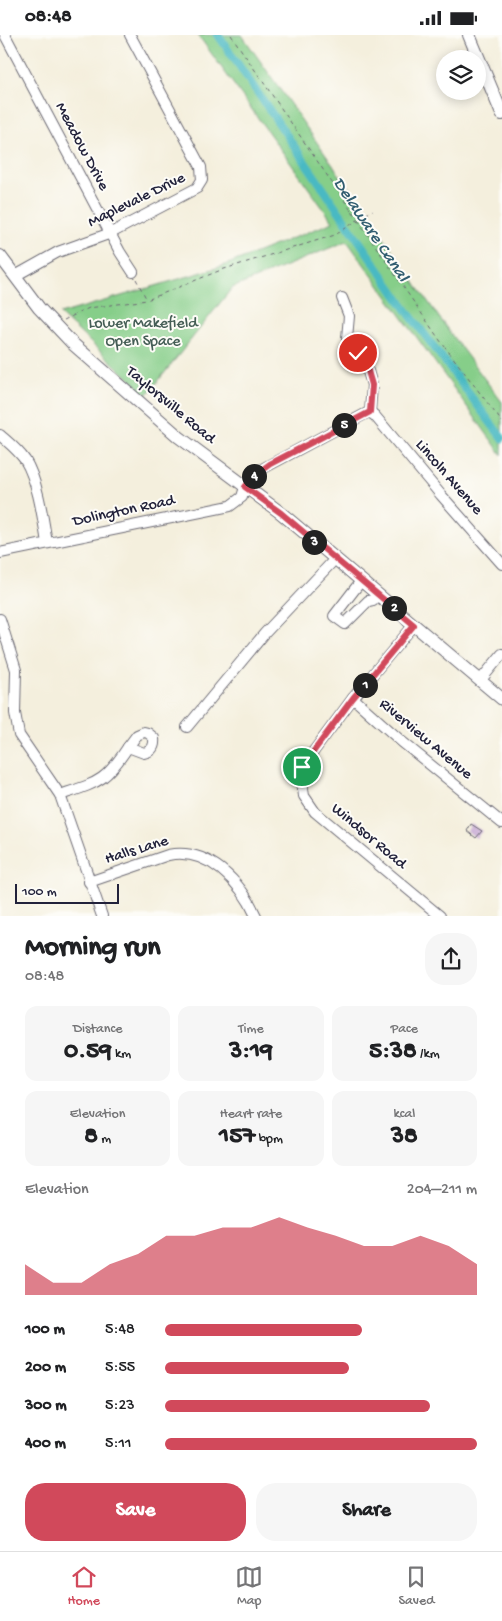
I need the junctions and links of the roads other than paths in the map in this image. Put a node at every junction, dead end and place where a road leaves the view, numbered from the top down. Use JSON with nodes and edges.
{"nodes":[{"id":1,"x":5,"y":35,"type":"edge"},
{"id":2,"x":130,"y":35,"type":"edge"},
{"id":3,"x":469,"y":35,"type":"edge"},
{"id":4,"x":502,"y":114,"type":"edge"},
{"id":5,"x":111,"y":233,"type":"junction"},
{"id":6,"x":0,"y":256,"type":"edge"},
{"id":7,"x":132,"y":272,"type":"road end"},
{"id":8,"x":15,"y":276,"type":"junction"},
{"id":9,"x":342,"y":298,"type":"dead end"},
{"id":10,"x":370,"y":411,"type":"junction"},
{"id":11,"x":0,"y":435,"type":"edge"},
{"id":12,"x":245,"y":487,"type":"junction"},
{"id":13,"x":48,"y":543,"type":"junction"},
{"id":14,"x":0,"y":553,"type":"edge"},
{"id":15,"x":335,"y":559,"type":"junction"},
{"id":16,"x":502,"y":564,"type":"edge"},
{"id":17,"x":358,"y":585,"type":"junction"},
{"id":18,"x":373,"y":598,"type":"junction"},
{"id":19,"x":0,"y":619,"type":"edge"},
{"id":20,"x":414,"y":625,"type":"junction"},
{"id":21,"x":502,"y":654,"type":"edge"},
{"id":22,"x":480,"y":681,"type":"junction"},
{"id":23,"x":353,"y":698,"type":"junction"},
{"id":24,"x":502,"y":699,"type":"edge"},
{"id":25,"x":187,"y":727,"type":"dead end"},
{"id":26,"x":128,"y":747,"type":"dead end"},
{"id":27,"x":60,"y":795,"type":"junction"},
{"id":28,"x":502,"y":823,"type":"edge"},
{"id":29,"x":89,"y":882,"type":"junction"},
{"id":30,"x":102,"y":916,"type":"edge"},
{"id":31,"x":256,"y":916,"type":"edge"},
{"id":32,"x":440,"y":916,"type":"edge"}],
"edges":[{"from":1,"to":5,"type":"street","name":"Meadow Drive"},
{"from":2,"to":5,"type":"street","name":"Maplevale Drive"},
{"from":3,"to":4,"type":"main road"},
{"from":5,"to":7,"type":"street","name":"Meadow Drive"},
{"from":5,"to":8,"type":"street","name":"Maplevale Drive"},
{"from":6,"to":8,"type":"main road","name":"Taylorsville Road"},
{"from":8,"to":12,"type":"main road","name":"Taylorsville Road"},
{"from":9,"to":10,"type":"street"},
{"from":10,"to":12,"type":"street","name":"Dolington Road"},
{"from":10,"to":16,"type":"street","name":"Lincoln Avenue"},
{"from":11,"to":13,"type":"street"},
{"from":12,"to":13,"type":"street","name":"Dolington Road"},
{"from":12,"to":15,"type":"main road","name":"Taylorsville Road"},
{"from":13,"to":14,"type":"street","name":"Dolington Road"},
{"from":15,"to":17,"type":"main road","name":"Taylorsville Road"},
{"from":15,"to":25,"type":"street"},
{"from":17,"to":18,"type":"main road","name":"Taylorsville Road"},
{"from":17,"to":18,"type":"street"},
{"from":18,"to":20,"type":"main road","name":"Taylorsville Road"},
{"from":19,"to":27,"type":"street"},
{"from":20,"to":22,"type":"main road","name":"Taylorsville Road"},
{"from":20,"to":23,"type":"street"},
{"from":21,"to":22,"type":"street"},
{"from":22,"to":24,"type":"main road","name":"Taylorsville Road"},
{"from":23,"to":28,"type":"street","name":"Riverview Avenue"},
{"from":23,"to":32,"type":"street","name":"Windsor Road"},
{"from":26,"to":27,"type":"street"},
{"from":27,"to":29,"type":"street"},
{"from":29,"to":30,"type":"street"},
{"from":29,"to":31,"type":"street","name":"Halls Lane"}]}
